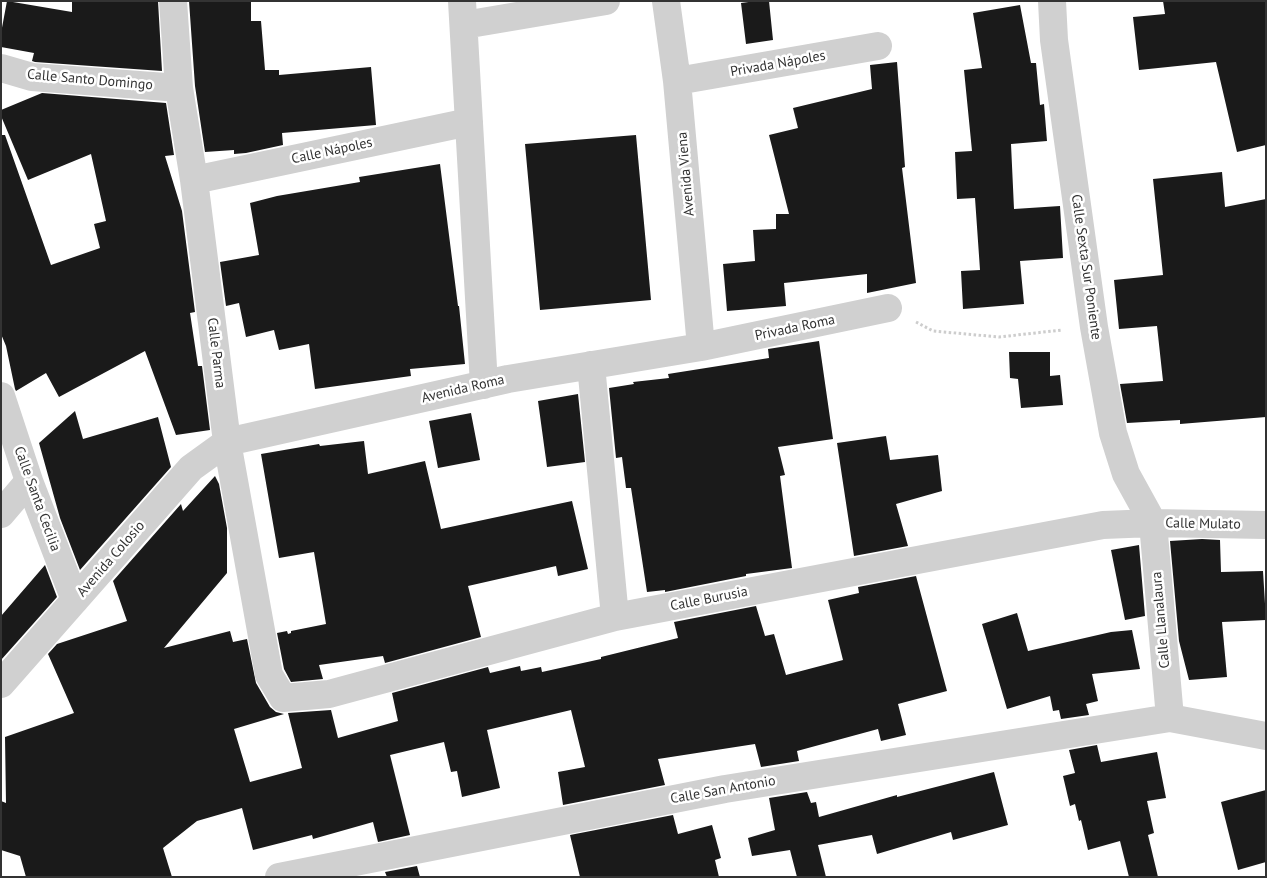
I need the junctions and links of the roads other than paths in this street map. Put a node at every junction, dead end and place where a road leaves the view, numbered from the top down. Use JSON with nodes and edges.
{"nodes":[{"id":1,"x":173,"y":1,"type":"edge"},
{"id":2,"x":606,"y":1,"type":"edge"},
{"id":3,"x":666,"y":1,"type":"edge"},
{"id":4,"x":1052,"y":1,"type":"edge"},
{"id":5,"x":463,"y":13,"type":"edge"},
{"id":6,"x":878,"y":46,"type":"dead end"},
{"id":7,"x":1,"y":68,"type":"edge"},
{"id":8,"x":678,"y":82,"type":"junction"},
{"id":9,"x":179,"y":88,"type":"junction"},
{"id":10,"x":469,"y":122,"type":"junction"},
{"id":11,"x":194,"y":180,"type":"junction"},
{"id":12,"x":888,"y":308,"type":"road end"},
{"id":13,"x":701,"y":347,"type":"junction"},
{"id":14,"x":591,"y":365,"type":"junction"},
{"id":15,"x":484,"y":385,"type":"junction"},
{"id":16,"x":1,"y":396,"type":"edge"},
{"id":17,"x":227,"y":442,"type":"junction"},
{"id":18,"x":29,"y":481,"type":"junction"},
{"id":19,"x":1,"y":514,"type":"edge"},
{"id":20,"x":1146,"y":523,"type":"junction"},
{"id":21,"x":1266,"y":525,"type":"edge"},
{"id":22,"x":75,"y":600,"type":"junction"},
{"id":23,"x":615,"y":617,"type":"junction"},
{"id":24,"x":1,"y":684,"type":"edge"},
{"id":25,"x":283,"y":698,"type":"joint"},
{"id":26,"x":1170,"y":718,"type":"junction"},
{"id":27,"x":1266,"y":736,"type":"edge"},
{"id":28,"x":279,"y":877,"type":"edge"}],
"edges":[{"from":1,"to":9,"type":"street","name":"Calle Parma"},
{"from":2,"to":5,"type":"street"},
{"from":3,"to":8,"type":"street","name":"Avenida Viena"},
{"from":4,"to":20,"type":"street","name":"Calle Sexta Sur Poniente"},
{"from":5,"to":10,"type":"street"},
{"from":6,"to":8,"type":"street","name":"Privada Nápoles"},
{"from":7,"to":9,"type":"street","name":"Calle Santo Domingo"},
{"from":8,"to":13,"type":"street","name":"Avenida Viena"},
{"from":9,"to":11,"type":"street","name":"Calle Parma"},
{"from":10,"to":11,"type":"street","name":"Calle Nápoles"},
{"from":10,"to":15,"type":"street"},
{"from":11,"to":17,"type":"street","name":"Calle Parma"},
{"from":12,"to":13,"type":"street","name":"Privada Roma"},
{"from":13,"to":14,"type":"street","name":"Avenida Roma"},
{"from":14,"to":15,"type":"street","name":"Avenida Roma"},
{"from":14,"to":23,"type":"street"},
{"from":15,"to":17,"type":"street","name":"Avenida Roma"},
{"from":16,"to":18,"type":"street","name":"Calle Santa Cecilia"},
{"from":17,"to":22,"type":"street","name":"Avenida Colosio"},
{"from":17,"to":25,"type":"street","name":"Calle Parma"},
{"from":18,"to":19,"type":"street"},
{"from":18,"to":22,"type":"street","name":"Calle Santa Cecilia"},
{"from":20,"to":21,"type":"street","name":"Calle Mulato"},
{"from":20,"to":23,"type":"street","name":"Calle Burusia"},
{"from":20,"to":26,"type":"street","name":"Calle Llanalaura"},
{"from":22,"to":24,"type":"street","name":"Avenida Colosio"},
{"from":23,"to":25,"type":"street","name":"Calle Burusia"},
{"from":26,"to":27,"type":"street","name":"Calle San Antonio"},
{"from":26,"to":28,"type":"street","name":"Calle San Antonio"}]}
